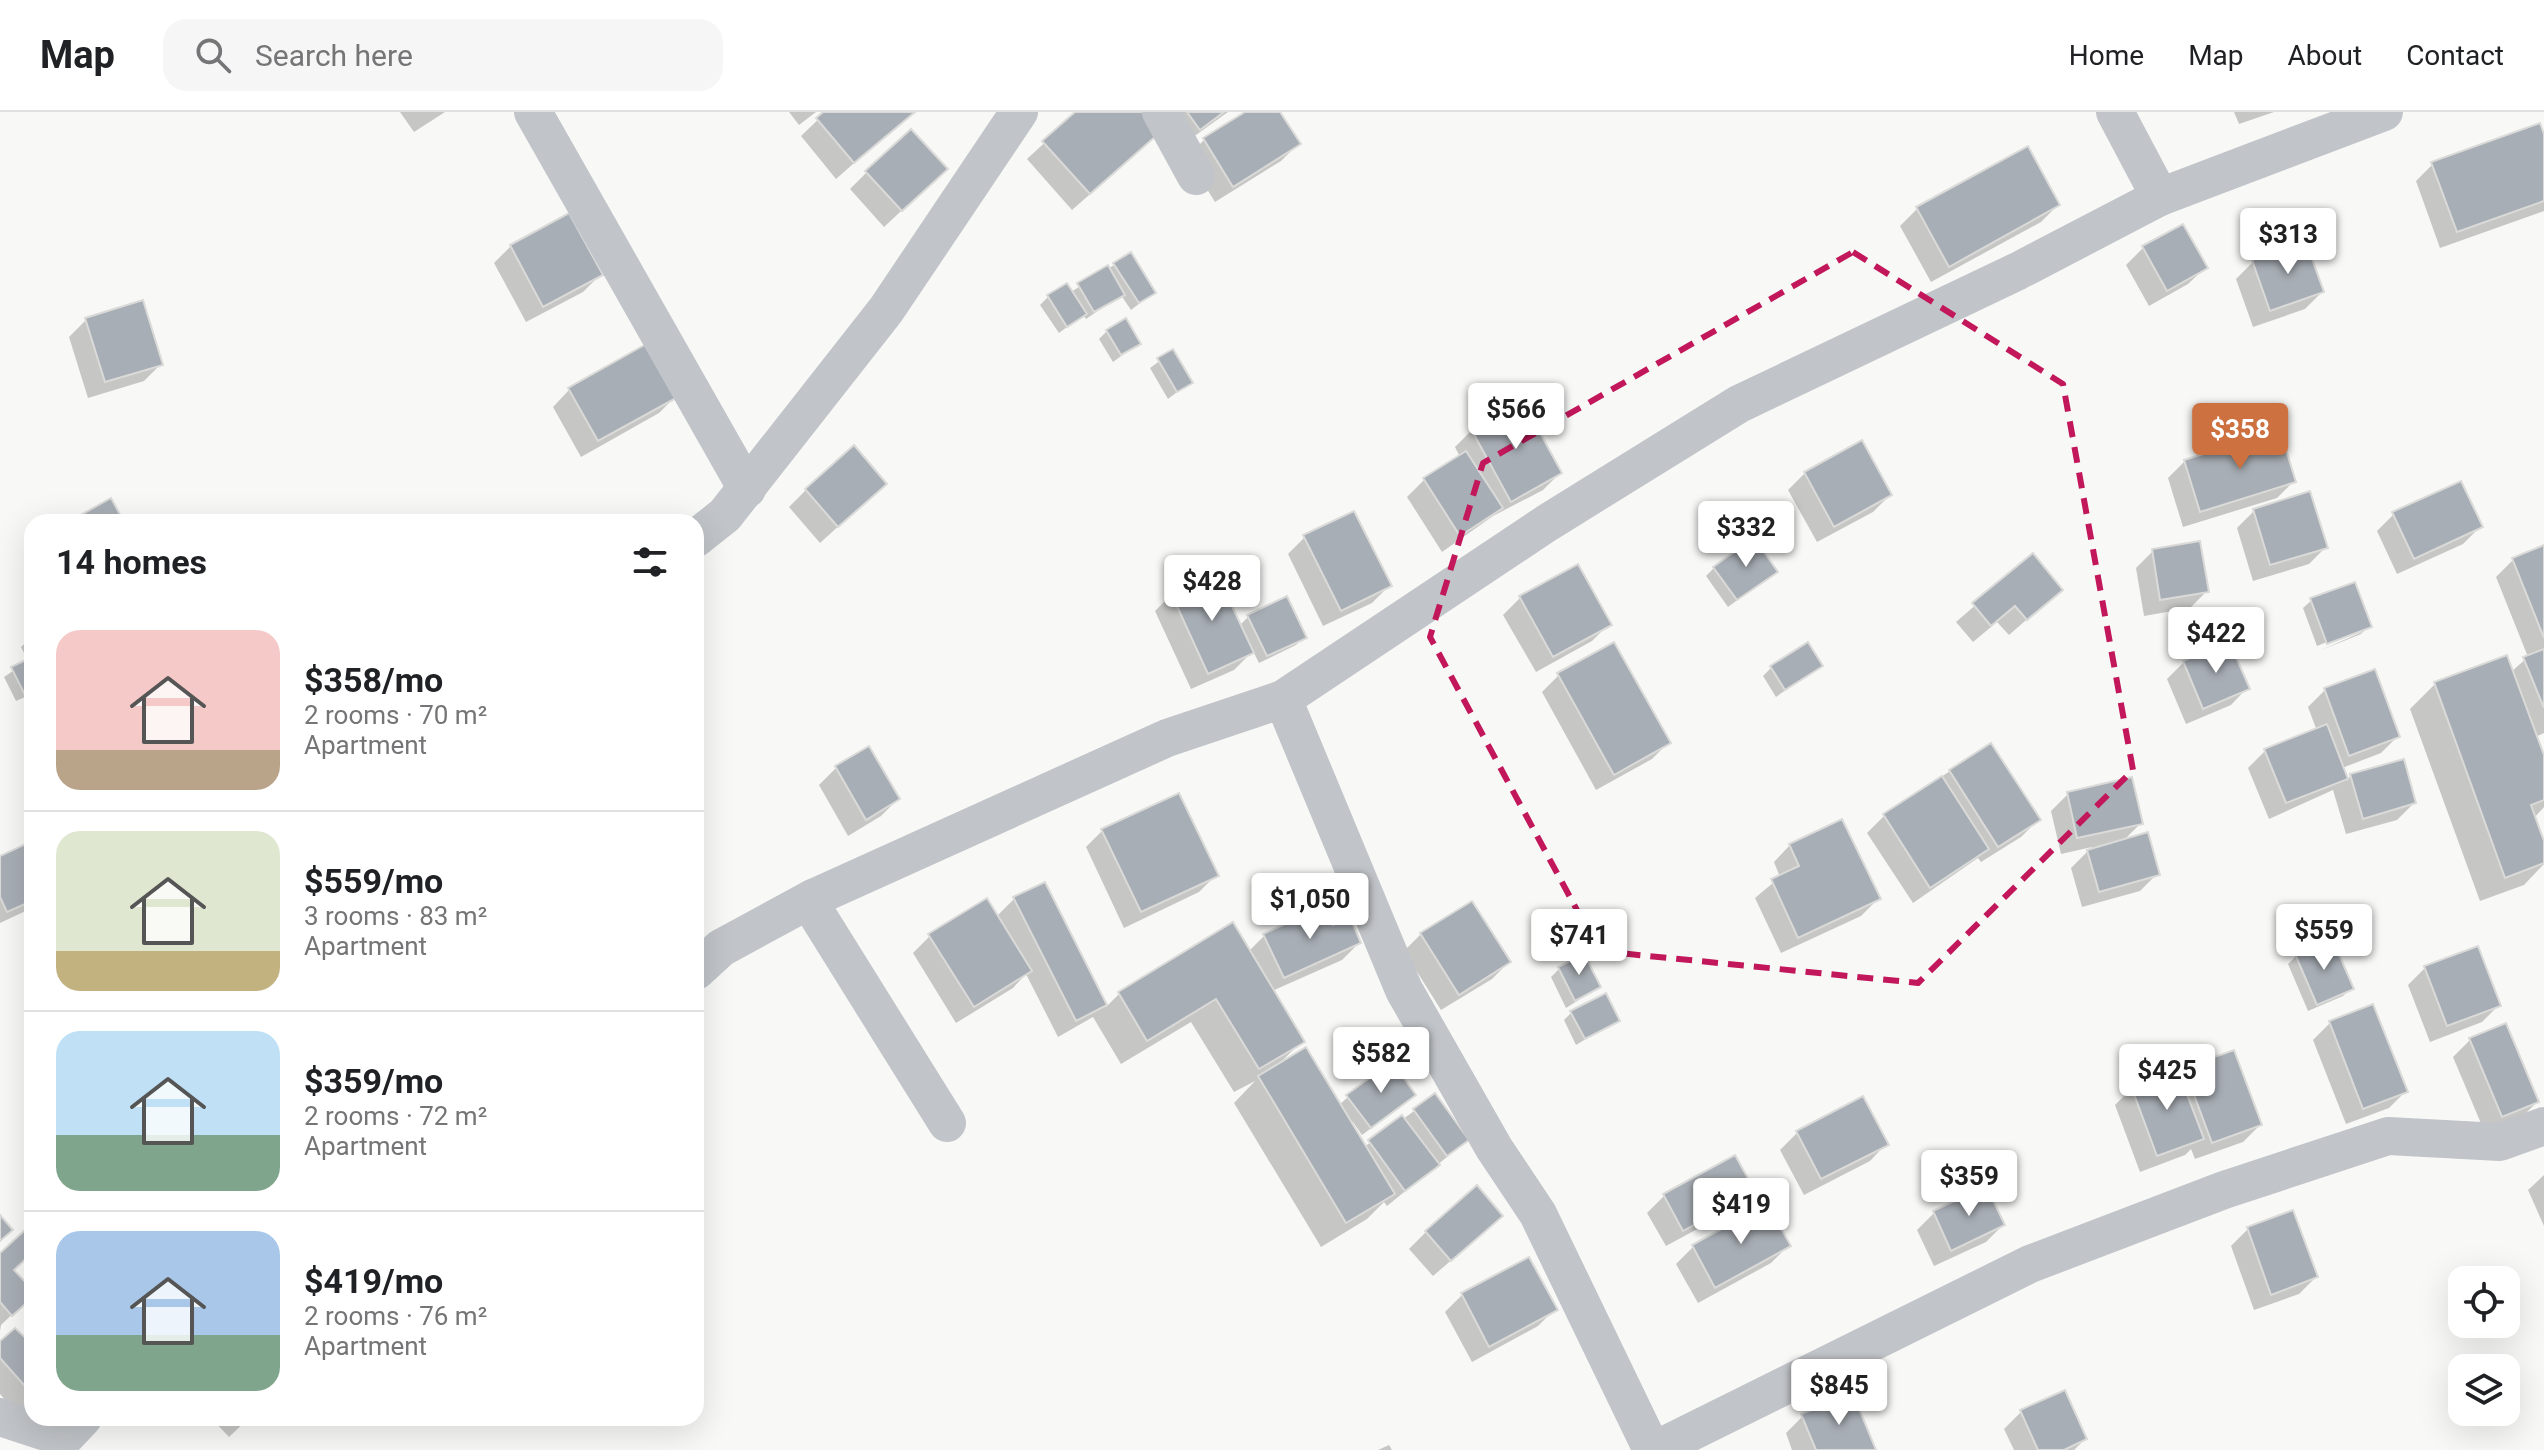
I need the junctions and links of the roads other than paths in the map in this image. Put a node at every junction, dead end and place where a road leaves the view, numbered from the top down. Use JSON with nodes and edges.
{"nodes":[{"id":1,"x":533,"y":112,"type":"edge"},
{"id":2,"x":1019,"y":112,"type":"edge"},
{"id":3,"x":1161,"y":112,"type":"edge"},
{"id":4,"x":2115,"y":112,"type":"edge"},
{"id":5,"x":2384,"y":112,"type":"edge"},
{"id":6,"x":1196,"y":176,"type":"dead end"},
{"id":7,"x":2160,"y":197,"type":"junction"},
{"id":8,"x":747,"y":489,"type":"junction"},
{"id":9,"x":704,"y":532,"type":"edge"},
{"id":10,"x":1283,"y":699,"type":"junction"},
{"id":11,"x":813,"y":898,"type":"junction"},
{"id":12,"x":704,"y":964,"type":"edge"},
{"id":13,"x":947,"y":1123,"type":"dead end"},
{"id":14,"x":2544,"y":1126,"type":"edge"},
{"id":15,"x":0,"y":1417,"type":"edge"},
{"id":16,"x":24,"y":1423,"type":"edge"},
{"id":17,"x":36,"y":1426,"type":"edge"},
{"id":18,"x":72,"y":1435,"type":"edge"},
{"id":19,"x":1654,"y":1450,"type":"edge"}],
"edges":[{"from":1,"to":8,"type":"street"},
{"from":2,"to":8,"type":"street"},
{"from":3,"to":6,"type":"street"},
{"from":4,"to":7,"type":"street"},
{"from":5,"to":7,"type":"street"},
{"from":7,"to":10,"type":"street"},
{"from":8,"to":9,"type":"street"},
{"from":10,"to":11,"type":"street"},
{"from":10,"to":19,"type":"street"},
{"from":11,"to":12,"type":"street"},
{"from":11,"to":13,"type":"street"},
{"from":14,"to":19,"type":"street"},
{"from":15,"to":16,"type":"street"},
{"from":17,"to":18,"type":"street"}]}
